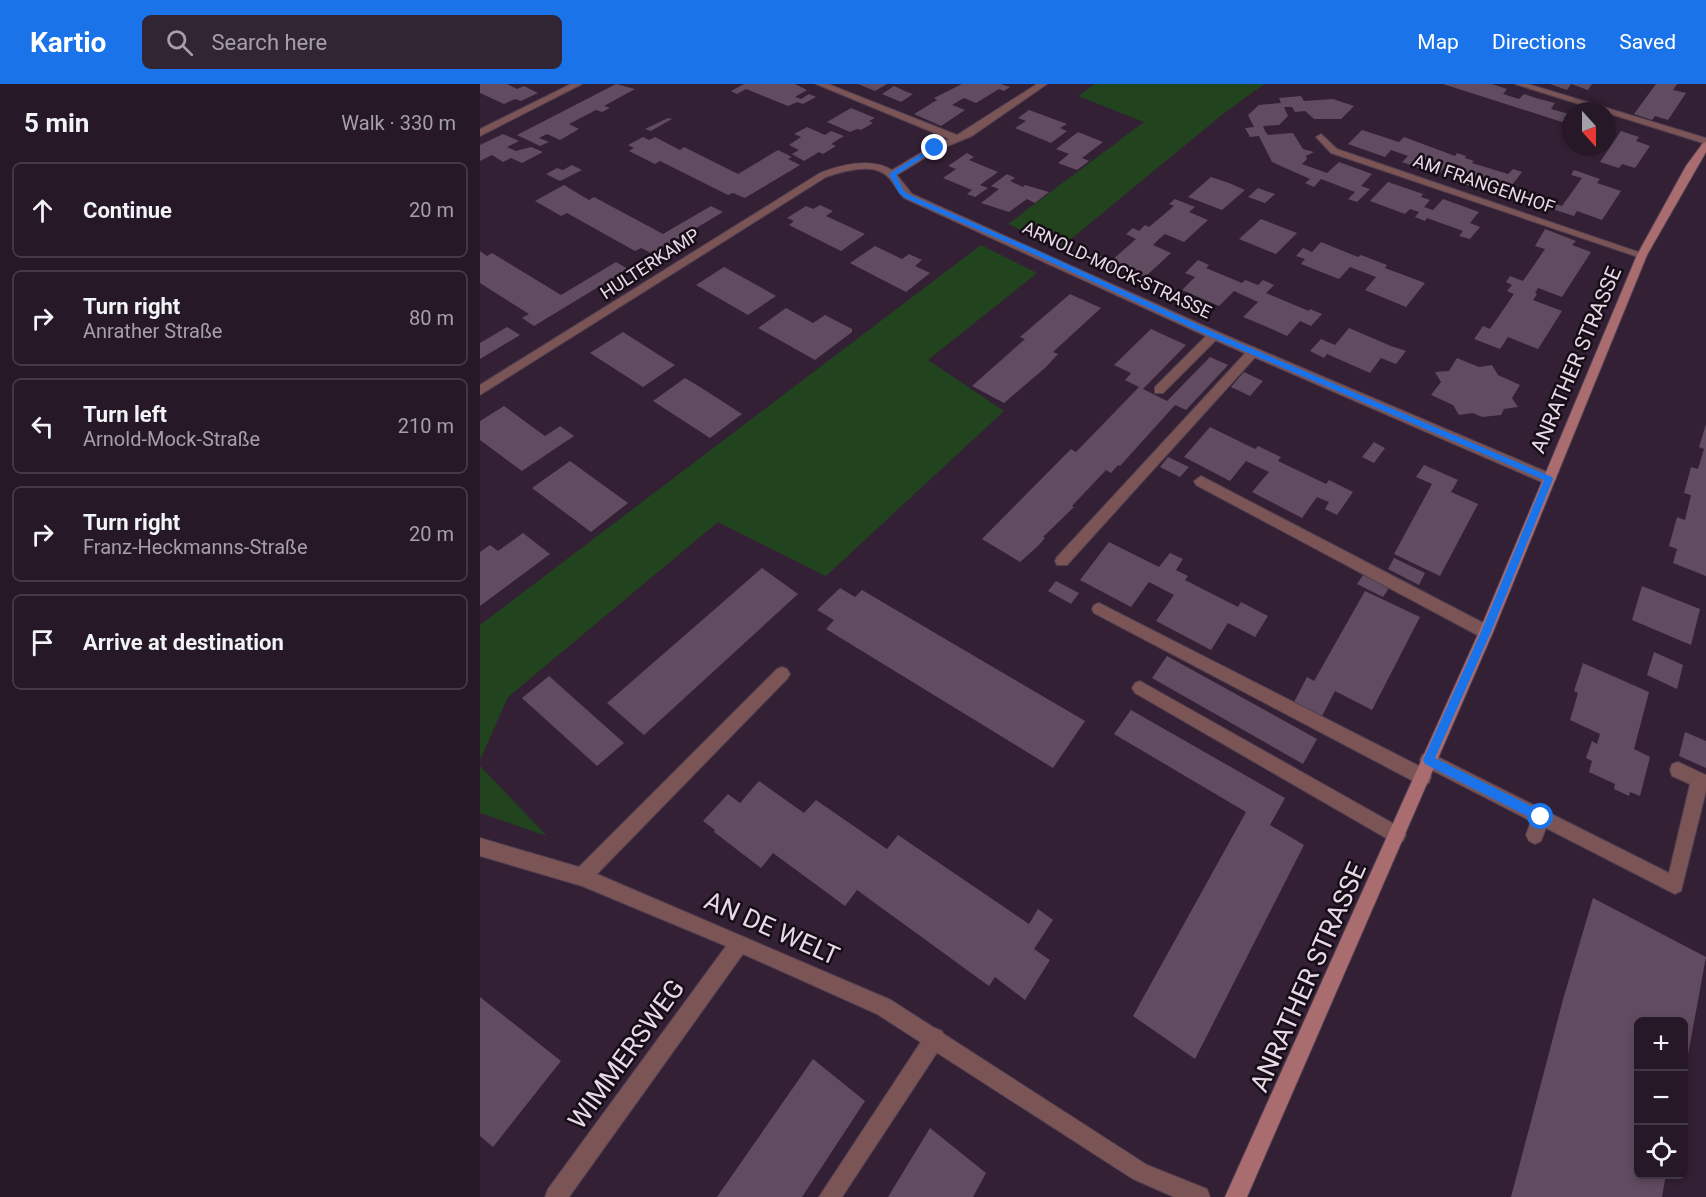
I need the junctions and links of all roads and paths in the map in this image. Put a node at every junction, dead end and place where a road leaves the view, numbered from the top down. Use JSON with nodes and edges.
{"nodes":[{"id":1,"x":578,"y":84,"type":"edge"},
{"id":2,"x":820,"y":84,"type":"edge"},
{"id":3,"x":1043,"y":84,"type":"edge"},
{"id":4,"x":1519,"y":84,"type":"edge"},
{"id":5,"x":480,"y":133,"type":"edge"},
{"id":6,"x":1321,"y":137,"type":"dead end"},
{"id":7,"x":958,"y":139,"type":"junction"},
{"id":8,"x":1706,"y":143,"type":"edge"},
{"id":9,"x":892,"y":174,"type":"junction"},
{"id":10,"x":1642,"y":255,"type":"junction"},
{"id":11,"x":1214,"y":335,"type":"junction"},
{"id":12,"x":1254,"y":351,"type":"junction"},
{"id":13,"x":1159,"y":390,"type":"dead end"},
{"id":14,"x":480,"y":391,"type":"edge"},
{"id":15,"x":1549,"y":479,"type":"junction"},
{"id":16,"x":1200,"y":481,"type":"dead end"},
{"id":17,"x":1062,"y":561,"type":"dead end"},
{"id":18,"x":1099,"y":609,"type":"dead end"},
{"id":19,"x":1486,"y":632,"type":"junction"},
{"id":20,"x":782,"y":674,"type":"dead end"},
{"id":21,"x":1140,"y":688,"type":"dead end"},
{"id":22,"x":1428,"y":760,"type":"junction"},
{"id":23,"x":1678,"y":770,"type":"dead end"},
{"id":24,"x":1423,"y":777,"type":"junction"},
{"id":25,"x":1702,"y":781,"type":"edge"},
{"id":26,"x":1541,"y":817,"type":"junction"},
{"id":27,"x":1397,"y":835,"type":"junction"},
{"id":28,"x":1535,"y":836,"type":"dead end"},
{"id":29,"x":480,"y":847,"type":"edge"},
{"id":30,"x":582,"y":877,"type":"junction"},
{"id":31,"x":740,"y":943,"type":"junction"},
{"id":32,"x":935,"y":1038,"type":"junction"},
{"id":33,"x":556,"y":1197,"type":"edge"},
{"id":34,"x":830,"y":1197,"type":"edge"},
{"id":35,"x":1199,"y":1197,"type":"edge"},
{"id":36,"x":1236,"y":1197,"type":"edge"}],
"edges":[{"from":1,"to":5,"type":"street"},
{"from":2,"to":7,"type":"street"},
{"from":3,"to":7,"type":"street"},
{"from":4,"to":8,"type":"street"},
{"from":6,"to":10,"type":"street","name":"AM FRANGENHOF"},
{"from":7,"to":9,"type":"street"},
{"from":8,"to":10,"type":"main road","name":"ANRATHER STRASSE"},
{"from":9,"to":11,"type":"street","name":"ARNOLD-MOCK-STRASSE"},
{"from":9,"to":14,"type":"street","name":"HULTERKAMP"},
{"from":10,"to":15,"type":"main road","name":"ANRATHER STRASSE"},
{"from":11,"to":12,"type":"street","name":"ARNOLD-MOCK-STRASSE"},
{"from":11,"to":13,"type":"street"},
{"from":12,"to":15,"type":"street","name":"ARNOLD-MOCK-STRASSE"},
{"from":12,"to":17,"type":"street"},
{"from":15,"to":19,"type":"main road","name":"ANRATHER STRASSE"},
{"from":16,"to":19,"type":"street"},
{"from":18,"to":24,"type":"street"},
{"from":19,"to":22,"type":"main road","name":"ANRATHER STRASSE"},
{"from":20,"to":30,"type":"street"},
{"from":21,"to":27,"type":"street"},
{"from":22,"to":24,"type":"main road","name":"ANRATHER STRASSE"},
{"from":22,"to":26,"type":"street"},
{"from":23,"to":25,"type":"street"},
{"from":24,"to":27,"type":"main road","name":"ANRATHER STRASSE"},
{"from":25,"to":26,"type":"street"},
{"from":26,"to":28,"type":"street"},
{"from":27,"to":36,"type":"main road","name":"ANRATHER STRASSE"},
{"from":29,"to":30,"type":"street","name":"AN DE WELT"},
{"from":30,"to":31,"type":"street","name":"AN DE WELT"},
{"from":31,"to":32,"type":"street","name":"AN DE WELT"},
{"from":31,"to":33,"type":"street","name":"WIMMERSWEG"},
{"from":32,"to":34,"type":"street"},
{"from":32,"to":35,"type":"street","name":"AN DE WELT"}]}
